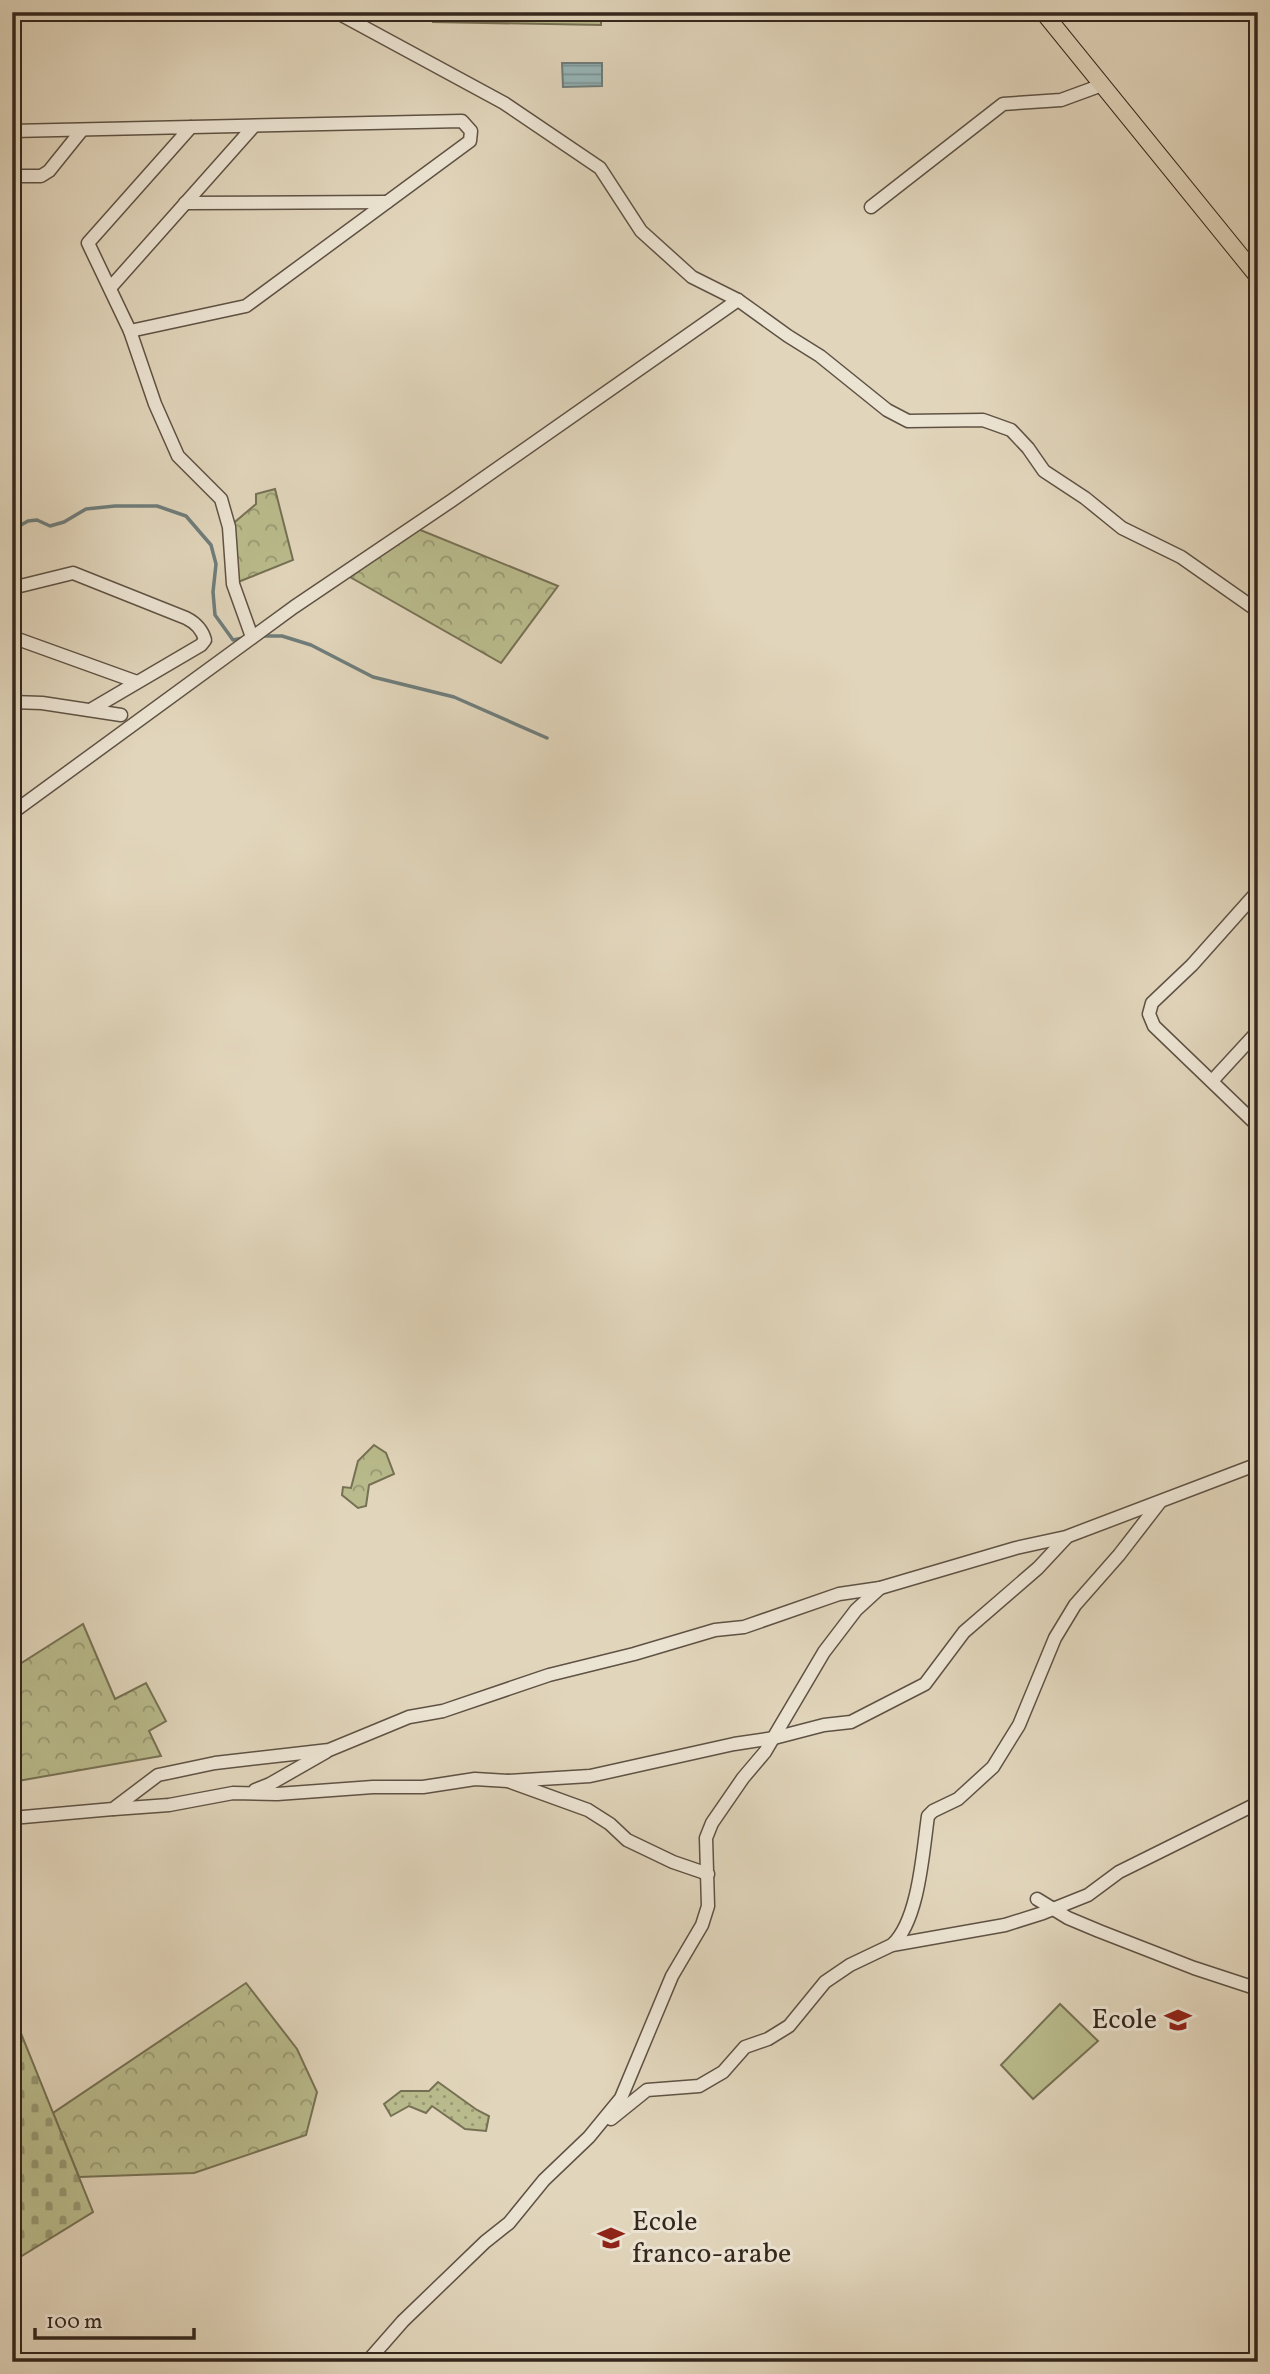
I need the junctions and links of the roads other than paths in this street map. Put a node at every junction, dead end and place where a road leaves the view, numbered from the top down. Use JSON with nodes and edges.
{"nodes":[{"id":1,"x":336,"y":12,"type":"edge"},
{"id":2,"x":1043,"y":12,"type":"edge"},
{"id":3,"x":1102,"y":85,"type":"junction"},
{"id":4,"x":254,"y":126,"type":"junction"},
{"id":5,"x":191,"y":127,"type":"junction"},
{"id":6,"x":82,"y":130,"type":"junction"},
{"id":7,"x":12,"y":131,"type":"edge"},
{"id":8,"x":12,"y":176,"type":"edge"},
{"id":9,"x":387,"y":202,"type":"junction"},
{"id":10,"x":185,"y":203,"type":"junction"},
{"id":11,"x":871,"y":207,"type":"dead end"},
{"id":12,"x":1258,"y":277,"type":"edge"},
{"id":13,"x":110,"y":288,"type":"junction"},
{"id":14,"x":738,"y":300,"type":"junction"},
{"id":15,"x":130,"y":331,"type":"junction"},
{"id":16,"x":12,"y":588,"type":"edge"},
{"id":17,"x":1258,"y":611,"type":"edge"},
{"id":18,"x":12,"y":637,"type":"edge"},
{"id":19,"x":252,"y":637,"type":"junction"},
{"id":20,"x":137,"y":682,"type":"junction"},
{"id":21,"x":12,"y":702,"type":"edge"},
{"id":22,"x":92,"y":709,"type":"junction"},
{"id":23,"x":121,"y":715,"type":"dead end"},
{"id":24,"x":12,"y":813,"type":"edge"},
{"id":25,"x":1258,"y":891,"type":"edge"},
{"id":26,"x":1258,"y":1031,"type":"edge"},
{"id":27,"x":1212,"y":1082,"type":"junction"},
{"id":28,"x":1258,"y":1126,"type":"edge"},
{"id":29,"x":1258,"y":1464,"type":"edge"},
{"id":30,"x":1161,"y":1501,"type":"junction"},
{"id":31,"x":1066,"y":1537,"type":"junction"},
{"id":32,"x":880,"y":1588,"type":"junction"},
{"id":33,"x":774,"y":1738,"type":"junction"},
{"id":34,"x":329,"y":1750,"type":"junction"},
{"id":35,"x":508,"y":1781,"type":"junction"},
{"id":36,"x":246,"y":1793,"type":"junction"},
{"id":37,"x":1258,"y":1803,"type":"edge"},
{"id":38,"x":113,"y":1809,"type":"junction"},
{"id":39,"x":12,"y":1818,"type":"edge"},
{"id":40,"x":708,"y":1874,"type":"junction"},
{"id":41,"x":1037,"y":1899,"type":"dead end"},
{"id":42,"x":1053,"y":1908,"type":"junction"},
{"id":43,"x":892,"y":1945,"type":"junction"},
{"id":44,"x":1258,"y":1989,"type":"edge"},
{"id":45,"x":589,"y":2137,"type":"junction"},
{"id":46,"x":367,"y":2362,"type":"edge"}],
"edges":[{"from":1,"to":14,"type":"street"},
{"from":2,"to":3,"type":"main road"},
{"from":3,"to":11,"type":"street"},
{"from":3,"to":12,"type":"main road"},
{"from":4,"to":5,"type":"street"},
{"from":4,"to":9,"type":"street"},
{"from":4,"to":10,"type":"street"},
{"from":5,"to":6,"type":"street"},
{"from":5,"to":13,"type":"street"},
{"from":6,"to":7,"type":"street"},
{"from":6,"to":8,"type":"street"},
{"from":9,"to":10,"type":"street"},
{"from":9,"to":15,"type":"street"},
{"from":10,"to":13,"type":"street"},
{"from":13,"to":15,"type":"street"},
{"from":14,"to":17,"type":"street"},
{"from":14,"to":19,"type":"street"},
{"from":15,"to":19,"type":"street"},
{"from":16,"to":20,"type":"street"},
{"from":18,"to":20,"type":"street"},
{"from":19,"to":24,"type":"street"},
{"from":20,"to":22,"type":"street"},
{"from":21,"to":22,"type":"street"},
{"from":22,"to":23,"type":"street"},
{"from":25,"to":27,"type":"street"},
{"from":26,"to":27,"type":"street"},
{"from":27,"to":28,"type":"street"},
{"from":29,"to":30,"type":"street"},
{"from":30,"to":31,"type":"street"},
{"from":30,"to":43,"type":"street"},
{"from":31,"to":32,"type":"street"},
{"from":31,"to":33,"type":"street"},
{"from":32,"to":33,"type":"street"},
{"from":32,"to":34,"type":"street"},
{"from":33,"to":35,"type":"street"},
{"from":33,"to":40,"type":"street"},
{"from":34,"to":36,"type":"street"},
{"from":34,"to":38,"type":"street"},
{"from":35,"to":36,"type":"street"},
{"from":35,"to":40,"type":"street"},
{"from":36,"to":38,"type":"street"},
{"from":37,"to":42,"type":"street"},
{"from":38,"to":39,"type":"street"},
{"from":40,"to":45,"type":"street"},
{"from":41,"to":42,"type":"street"},
{"from":42,"to":43,"type":"street"},
{"from":42,"to":44,"type":"street"},
{"from":43,"to":45,"type":"street"},
{"from":45,"to":46,"type":"street"}]}
